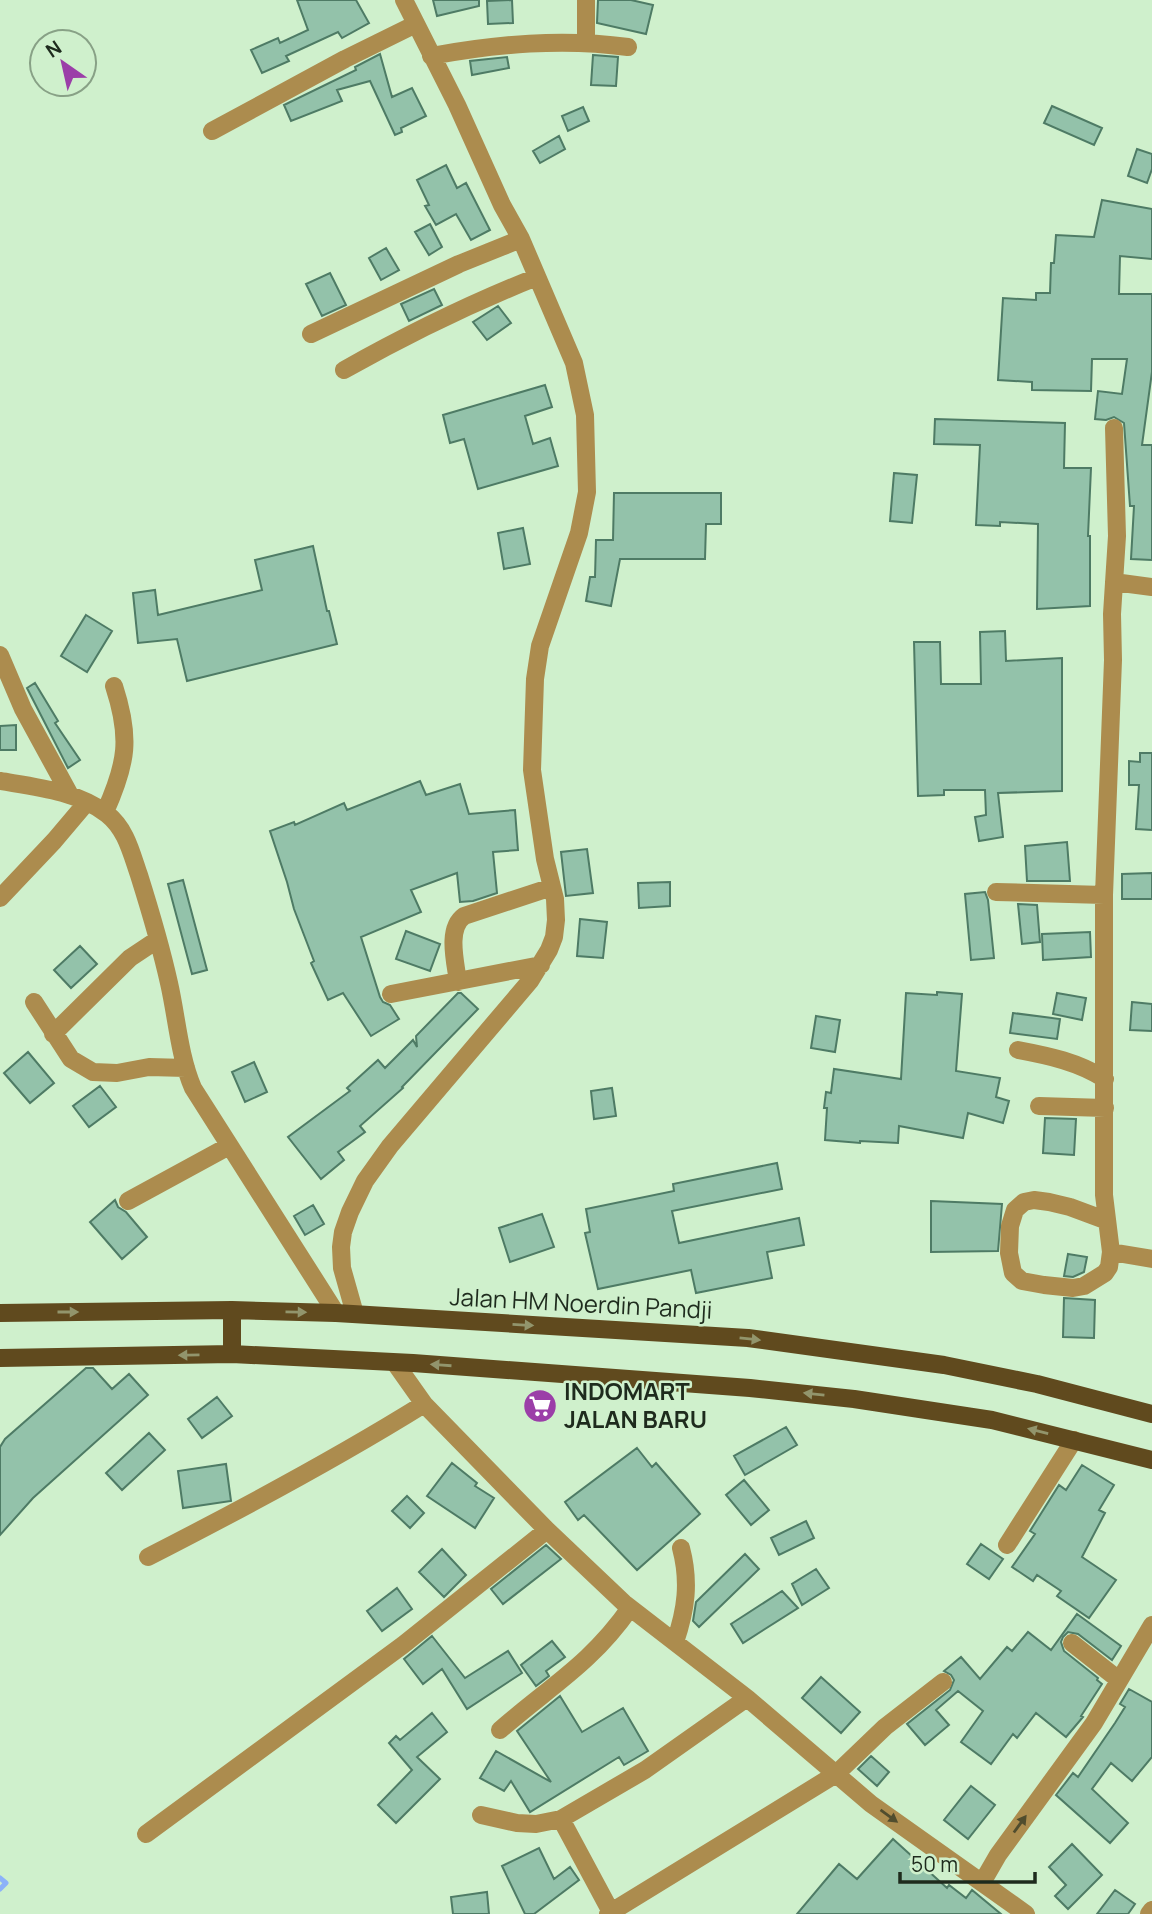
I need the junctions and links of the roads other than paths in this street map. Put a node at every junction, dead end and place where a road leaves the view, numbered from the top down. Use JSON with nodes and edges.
{"nodes":[{"id":1,"x":404,"y":0,"type":"edge"},
{"id":2,"x":586,"y":0,"type":"edge"},
{"id":3,"x":416,"y":24,"type":"junction"},
{"id":4,"x":586,"y":43,"type":"junction"},
{"id":5,"x":628,"y":47,"type":"dead end"},
{"id":6,"x":431,"y":56,"type":"junction"},
{"id":7,"x":212,"y":131,"type":"dead end"},
{"id":8,"x":521,"y":239,"type":"junction"},
{"id":9,"x":537,"y":278,"type":"junction"},
{"id":10,"x":311,"y":334,"type":"dead end"},
{"id":11,"x":344,"y":370,"type":"dead end"},
{"id":12,"x":1114,"y":428,"type":"dead end"},
{"id":13,"x":1114,"y":582,"type":"junction"},
{"id":14,"x":1152,"y":587,"type":"edge"},
{"id":15,"x":0,"y":655,"type":"edge"},
{"id":16,"x":114,"y":686,"type":"dead end"},
{"id":17,"x":0,"y":781,"type":"edge"},
{"id":18,"x":70,"y":795,"type":"junction"},
{"id":19,"x":87,"y":802,"type":"junction"},
{"id":20,"x":105,"y":812,"type":"junction"},
{"id":21,"x":552,"y":887,"type":"junction"},
{"id":22,"x":996,"y":892,"type":"dead end"},
{"id":23,"x":1104,"y":895,"type":"junction"},
{"id":24,"x":0,"y":898,"type":"edge"},
{"id":25,"x":156,"y":940,"type":"junction"},
{"id":26,"x":541,"y":965,"type":"junction"},
{"id":27,"x":458,"y":982,"type":"junction"},
{"id":28,"x":391,"y":994,"type":"dead end"},
{"id":29,"x":34,"y":1002,"type":"dead end"},
{"id":30,"x":53,"y":1034,"type":"junction"},
{"id":31,"x":1018,"y":1051,"type":"dead end"},
{"id":32,"x":186,"y":1068,"type":"junction"},
{"id":33,"x":1105,"y":1079,"type":"junction"},
{"id":34,"x":1039,"y":1106,"type":"dead end"},
{"id":35,"x":1105,"y":1108,"type":"junction"},
{"id":36,"x":229,"y":1146,"type":"junction"},
{"id":37,"x":128,"y":1200,"type":"dead end"},
{"id":38,"x":1105,"y":1220,"type":"junction"},
{"id":39,"x":1111,"y":1252,"type":"junction"},
{"id":40,"x":1152,"y":1259,"type":"edge"},
{"id":41,"x":232,"y":1310,"type":"junction"},
{"id":42,"x":0,"y":1312,"type":"edge"},
{"id":43,"x":336,"y":1313,"type":"junction"},
{"id":44,"x":355,"y":1314,"type":"junction"},
{"id":45,"x":232,"y":1354,"type":"junction"},
{"id":46,"x":0,"y":1358,"type":"edge"},
{"id":47,"x":396,"y":1363,"type":"junction"},
{"id":48,"x":424,"y":1404,"type":"junction"},
{"id":49,"x":1152,"y":1414,"type":"edge"},
{"id":50,"x":1074,"y":1440,"type":"junction"},
{"id":51,"x":1152,"y":1460,"type":"edge"},
{"id":52,"x":547,"y":1530,"type":"junction"},
{"id":53,"x":1007,"y":1545,"type":"dead end"},
{"id":54,"x":681,"y":1548,"type":"dead end"},
{"id":55,"x":148,"y":1557,"type":"dead end"},
{"id":56,"x":630,"y":1608,"type":"junction"},
{"id":57,"x":1152,"y":1625,"type":"edge"},
{"id":58,"x":675,"y":1642,"type":"junction"},
{"id":59,"x":1072,"y":1643,"type":"dead end"},
{"id":60,"x":1119,"y":1680,"type":"junction"},
{"id":61,"x":943,"y":1682,"type":"dead end"},
{"id":62,"x":747,"y":1698,"type":"junction"},
{"id":63,"x":500,"y":1730,"type":"dead end"},
{"id":64,"x":836,"y":1774,"type":"junction"},
{"id":65,"x":481,"y":1815,"type":"dead end"},
{"id":66,"x":561,"y":1819,"type":"junction"},
{"id":67,"x":146,"y":1833,"type":"dead end"},
{"id":68,"x":982,"y":1881,"type":"junction"},
{"id":69,"x":610,"y":1913,"type":"edge"},
{"id":70,"x":1026,"y":1914,"type":"edge"}],
"edges":[{"from":1,"to":3,"type":"street"},
{"from":2,"to":4,"type":"street"},
{"from":3,"to":6,"type":"street"},
{"from":3,"to":7,"type":"street"},
{"from":4,"to":5,"type":"street"},
{"from":4,"to":6,"type":"street"},
{"from":6,"to":8,"type":"street"},
{"from":8,"to":9,"type":"street"},
{"from":8,"to":10,"type":"street"},
{"from":9,"to":11,"type":"street"},
{"from":9,"to":21,"type":"street"},
{"from":12,"to":13,"type":"street"},
{"from":13,"to":14,"type":"street"},
{"from":13,"to":23,"type":"street"},
{"from":15,"to":18,"type":"street"},
{"from":16,"to":20,"type":"street"},
{"from":17,"to":18,"type":"street"},
{"from":18,"to":19,"type":"street"},
{"from":19,"to":20,"type":"street"},
{"from":19,"to":24,"type":"street"},
{"from":20,"to":25,"type":"street"},
{"from":21,"to":26,"type":"street"},
{"from":21,"to":27,"type":"street"},
{"from":22,"to":23,"type":"street"},
{"from":23,"to":33,"type":"street"},
{"from":25,"to":30,"type":"street"},
{"from":25,"to":32,"type":"street"},
{"from":26,"to":27,"type":"street"},
{"from":26,"to":44,"type":"street"},
{"from":27,"to":28,"type":"street"},
{"from":29,"to":30,"type":"street"},
{"from":30,"to":32,"type":"street"},
{"from":31,"to":33,"type":"street"},
{"from":32,"to":36,"type":"street"},
{"from":33,"to":35,"type":"street"},
{"from":34,"to":35,"type":"street"},
{"from":35,"to":38,"type":"street"},
{"from":36,"to":37,"type":"street"},
{"from":36,"to":43,"type":"street"},
{"from":38,"to":39,"type":"street"},
{"from":38,"to":39,"type":"street"},
{"from":39,"to":40,"type":"street"},
{"from":42,"to":41,"type":"main road","name":"Jalan HM Noerdin Pandji","one_way":true},
{"from":41,"to":43,"type":"main road","name":"Jalan HM Noerdin Pandji","one_way":true},
{"from":41,"to":45,"type":"main road"},
{"from":43,"to":44,"type":"main road","name":"Jalan HM Noerdin Pandji"},
{"from":44,"to":49,"type":"main road","name":"Jalan HM Noerdin Pandji","one_way":true},
{"from":45,"to":46,"type":"main road","one_way":true},
{"from":45,"to":47,"type":"main road"},
{"from":47,"to":48,"type":"street"},
{"from":50,"to":47,"type":"main road","one_way":true},
{"from":48,"to":52,"type":"street"},
{"from":48,"to":55,"type":"street"},
{"from":50,"to":51,"type":"main road"},
{"from":50,"to":53,"type":"street"},
{"from":52,"to":56,"type":"street"},
{"from":52,"to":67,"type":"street"},
{"from":54,"to":58,"type":"street"},
{"from":56,"to":58,"type":"street"},
{"from":56,"to":63,"type":"street"},
{"from":57,"to":60,"type":"street"},
{"from":58,"to":62,"type":"street"},
{"from":59,"to":60,"type":"street"},
{"from":68,"to":60,"type":"street","one_way":true},
{"from":61,"to":64,"type":"street"},
{"from":62,"to":64,"type":"street"},
{"from":62,"to":66,"type":"street"},
{"from":64,"to":68,"type":"street","one_way":true},
{"from":64,"to":69,"type":"street"},
{"from":65,"to":66,"type":"street"},
{"from":66,"to":69,"type":"street"},
{"from":68,"to":70,"type":"street"}]}
